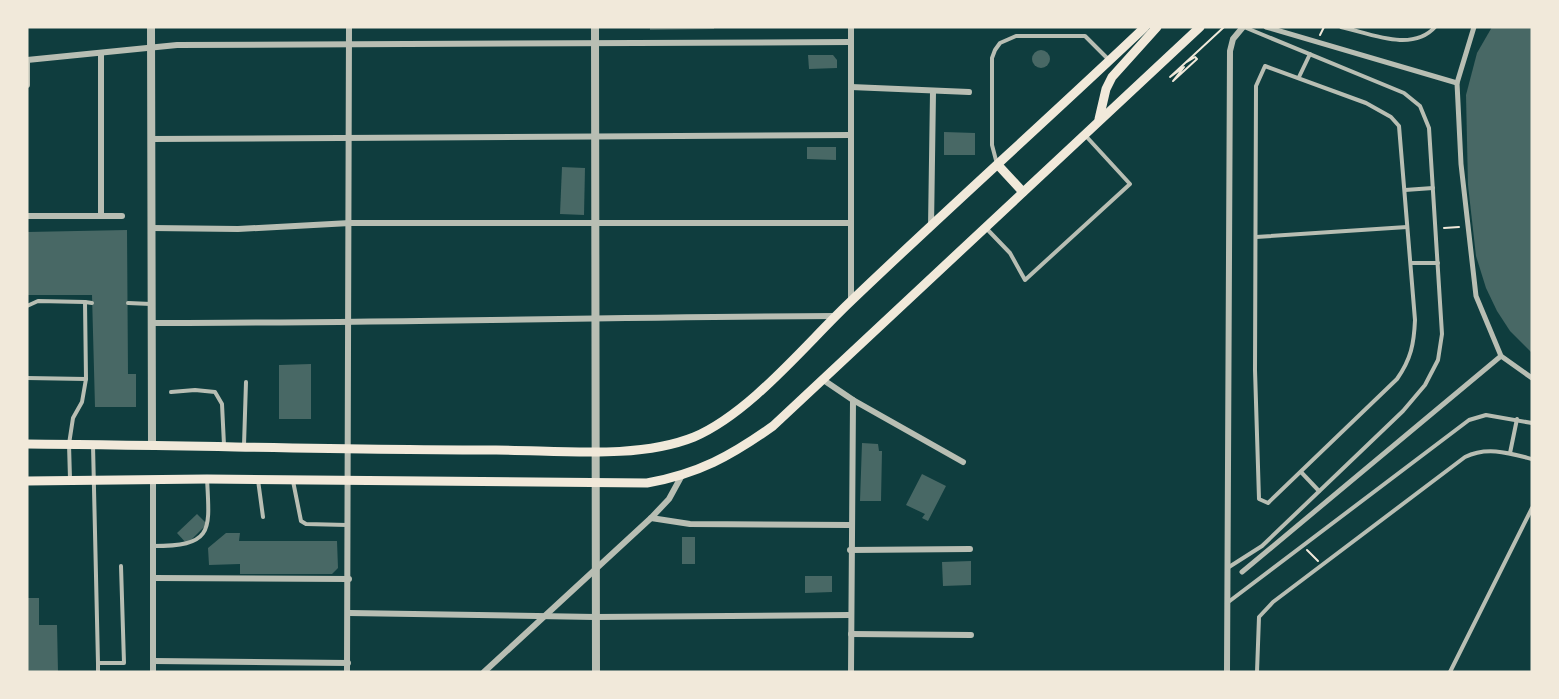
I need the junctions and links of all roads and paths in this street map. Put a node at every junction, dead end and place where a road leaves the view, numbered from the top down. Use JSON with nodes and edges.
{"nodes":[{"id":1,"x":151,"y":27,"type":"edge"},
{"id":2,"x":350,"y":27,"type":"edge"},
{"id":3,"x":595,"y":27,"type":"edge"},
{"id":4,"x":851,"y":27,"type":"edge"},
{"id":5,"x":1145,"y":27,"type":"edge"},
{"id":6,"x":1157,"y":27,"type":"edge"},
{"id":7,"x":1224,"y":27,"type":"edge"},
{"id":8,"x":1243,"y":27,"type":"edge"},
{"id":9,"x":1266,"y":27,"type":"edge"},
{"id":10,"x":1341,"y":27,"type":"edge"},
{"id":11,"x":1435,"y":27,"type":"edge"},
{"id":12,"x":1474,"y":27,"type":"edge"},
{"id":13,"x":1195,"y":28,"type":"edge"},
{"id":14,"x":851,"y":42,"type":"junction"},
{"id":15,"x":595,"y":43,"type":"junction"},
{"id":16,"x":350,"y":45,"type":"junction"},
{"id":17,"x":151,"y":46,"type":"junction"},
{"id":18,"x":1310,"y":54,"type":"junction"},
{"id":19,"x":100,"y":55,"type":"junction"},
{"id":20,"x":27,"y":60,"type":"edge"},
{"id":21,"x":1110,"y":60,"type":"junction"},
{"id":22,"x":1186,"y":64,"type":"junction"},
{"id":23,"x":1299,"y":77,"type":"junction"},
{"id":24,"x":1457,"y":83,"type":"junction"},
{"id":25,"x":27,"y":85,"type":"edge"},
{"id":26,"x":851,"y":87,"type":"junction"},
{"id":27,"x":933,"y":92,"type":"junction"},
{"id":28,"x":969,"y":92,"type":"dead end"},
{"id":29,"x":1099,"y":119,"type":"junction"},
{"id":30,"x":595,"y":134,"type":"junction"},
{"id":31,"x":1084,"y":134,"type":"junction"},
{"id":32,"x":851,"y":135,"type":"junction"},
{"id":33,"x":350,"y":137,"type":"junction"},
{"id":34,"x":151,"y":138,"type":"junction"},
{"id":35,"x":998,"y":165,"type":"junction"},
{"id":36,"x":1433,"y":188,"type":"junction"},
{"id":37,"x":1406,"y":190,"type":"junction"},
{"id":38,"x":1023,"y":192,"type":"junction"},
{"id":39,"x":27,"y":216,"type":"edge"},
{"id":40,"x":101,"y":216,"type":"junction"},
{"id":41,"x":122,"y":216,"type":"dead end"},
{"id":42,"x":350,"y":223,"type":"junction"},
{"id":43,"x":850,"y":223,"type":"junction"},
{"id":44,"x":595,"y":225,"type":"junction"},
{"id":45,"x":985,"y":227,"type":"junction"},
{"id":46,"x":1407,"y":227,"type":"junction"},
{"id":47,"x":1468,"y":227,"type":"junction"},
{"id":48,"x":152,"y":228,"type":"junction"},
{"id":49,"x":931,"y":228,"type":"junction"},
{"id":50,"x":1436,"y":228,"type":"junction"},
{"id":51,"x":1256,"y":237,"type":"junction"},
{"id":52,"x":1410,"y":263,"type":"junction"},
{"id":53,"x":1438,"y":263,"type":"junction"},
{"id":54,"x":851,"y":301,"type":"junction"},
{"id":55,"x":85,"y":302,"type":"junction"},
{"id":56,"x":92,"y":303,"type":"dead end"},
{"id":57,"x":128,"y":303,"type":"dead end"},
{"id":58,"x":151,"y":304,"type":"junction"},
{"id":59,"x":27,"y":306,"type":"edge"},
{"id":60,"x":836,"y":316,"type":"junction"},
{"id":61,"x":595,"y":317,"type":"junction"},
{"id":62,"x":151,"y":323,"type":"junction"},
{"id":63,"x":350,"y":323,"type":"junction"},
{"id":64,"x":1501,"y":356,"type":"junction"},
{"id":65,"x":27,"y":378,"type":"edge"},
{"id":66,"x":1532,"y":378,"type":"edge"},
{"id":67,"x":86,"y":379,"type":"junction"},
{"id":68,"x":822,"y":379,"type":"junction"},
{"id":69,"x":246,"y":382,"type":"dead end"},
{"id":70,"x":171,"y":392,"type":"dead end"},
{"id":71,"x":853,"y":400,"type":"junction"},
{"id":72,"x":1517,"y":419,"type":"junction"},
{"id":73,"x":1532,"y":423,"type":"edge"},
{"id":74,"x":27,"y":444,"type":"edge"},
{"id":75,"x":69,"y":444,"type":"junction"},
{"id":76,"x":93,"y":444,"type":"junction"},
{"id":77,"x":152,"y":444,"type":"junction"},
{"id":78,"x":224,"y":448,"type":"junction"},
{"id":79,"x":244,"y":449,"type":"junction"},
{"id":80,"x":350,"y":450,"type":"junction"},
{"id":81,"x":594,"y":450,"type":"junction"},
{"id":82,"x":1510,"y":453,"type":"junction"},
{"id":83,"x":1532,"y":459,"type":"edge"},
{"id":84,"x":963,"y":462,"type":"dead end"},
{"id":85,"x":1302,"y":472,"type":"junction"},
{"id":86,"x":681,"y":477,"type":"junction"},
{"id":87,"x":153,"y":479,"type":"junction"},
{"id":88,"x":207,"y":479,"type":"junction"},
{"id":89,"x":258,"y":479,"type":"junction"},
{"id":90,"x":93,"y":480,"type":"junction"},
{"id":91,"x":293,"y":480,"type":"junction"},
{"id":92,"x":27,"y":481,"type":"edge"},
{"id":93,"x":70,"y":481,"type":"junction"},
{"id":94,"x":350,"y":481,"type":"junction"},
{"id":95,"x":594,"y":484,"type":"junction"},
{"id":96,"x":1319,"y":491,"type":"junction"},
{"id":97,"x":1532,"y":508,"type":"edge"},
{"id":98,"x":263,"y":517,"type":"dead end"},
{"id":99,"x":651,"y":518,"type":"junction"},
{"id":100,"x":350,"y":525,"type":"junction"},
{"id":101,"x":850,"y":525,"type":"junction"},
{"id":102,"x":1303,"y":545,"type":"junction"},
{"id":103,"x":153,"y":546,"type":"junction"},
{"id":104,"x":970,"y":549,"type":"dead end"},
{"id":105,"x":850,"y":550,"type":"junction"},
{"id":106,"x":1322,"y":565,"type":"junction"},
{"id":107,"x":121,"y":566,"type":"dead end"},
{"id":108,"x":1229,"y":567,"type":"junction"},
{"id":109,"x":595,"y":570,"type":"junction"},
{"id":110,"x":1242,"y":572,"type":"dead end"},
{"id":111,"x":154,"y":578,"type":"junction"},
{"id":112,"x":349,"y":579,"type":"junction"},
{"id":113,"x":1227,"y":603,"type":"junction"},
{"id":114,"x":349,"y":613,"type":"junction"},
{"id":115,"x":850,"y":615,"type":"junction"},
{"id":116,"x":544,"y":616,"type":"junction"},
{"id":117,"x":595,"y":617,"type":"junction"},
{"id":118,"x":851,"y":634,"type":"junction"},
{"id":119,"x":971,"y":635,"type":"dead end"},
{"id":120,"x":153,"y":661,"type":"junction"},
{"id":121,"x":98,"y":663,"type":"junction"},
{"id":122,"x":348,"y":663,"type":"junction"},
{"id":123,"x":98,"y":672,"type":"edge"},
{"id":124,"x":153,"y":672,"type":"edge"},
{"id":125,"x":347,"y":672,"type":"edge"},
{"id":126,"x":484,"y":672,"type":"edge"},
{"id":127,"x":596,"y":672,"type":"edge"},
{"id":128,"x":851,"y":672,"type":"edge"},
{"id":129,"x":1227,"y":672,"type":"edge"},
{"id":130,"x":1257,"y":672,"type":"edge"},
{"id":131,"x":1450,"y":672,"type":"edge"}],
"edges":[{"from":1,"to":17,"type":"street"},
{"from":2,"to":16,"type":"street"},
{"from":3,"to":15,"type":"street"},
{"from":4,"to":14,"type":"street"},
{"from":5,"to":21,"type":"main road"},
{"from":6,"to":29,"type":"main road"},
{"from":7,"to":22,"type":"path"},
{"from":8,"to":18,"type":"lane"},
{"from":8,"to":108,"type":"street"},
{"from":9,"to":24,"type":"street"},
{"from":10,"to":11,"type":"lane"},
{"from":12,"to":24,"type":"street"},
{"from":13,"to":29,"type":"main road"},
{"from":14,"to":15,"type":"street"},
{"from":14,"to":26,"type":"street"},
{"from":15,"to":16,"type":"street"},
{"from":15,"to":30,"type":"street"},
{"from":16,"to":17,"type":"street"},
{"from":16,"to":33,"type":"street"},
{"from":17,"to":19,"type":"street"},
{"from":17,"to":34,"type":"street"},
{"from":18,"to":23,"type":"lane"},
{"from":18,"to":36,"type":"lane"},
{"from":19,"to":20,"type":"street"},
{"from":19,"to":40,"type":"street"},
{"from":20,"to":25,"type":"street"},
{"from":21,"to":35,"type":"main road"},
{"from":21,"to":35,"type":"lane"},
{"from":22,"to":22,"type":"path"},
{"from":23,"to":37,"type":"lane"},
{"from":23,"to":51,"type":"lane"},
{"from":24,"to":47,"type":"street"},
{"from":26,"to":27,"type":"street"},
{"from":26,"to":32,"type":"street"},
{"from":27,"to":28,"type":"street"},
{"from":27,"to":49,"type":"street"},
{"from":29,"to":31,"type":"main road"},
{"from":30,"to":32,"type":"street"},
{"from":30,"to":33,"type":"street"},
{"from":30,"to":44,"type":"street"},
{"from":31,"to":38,"type":"main road"},
{"from":31,"to":45,"type":"lane"},
{"from":32,"to":43,"type":"street"},
{"from":33,"to":34,"type":"street"},
{"from":33,"to":42,"type":"street"},
{"from":34,"to":48,"type":"street"},
{"from":35,"to":38,"type":"main road"},
{"from":35,"to":49,"type":"main road"},
{"from":36,"to":37,"type":"lane"},
{"from":36,"to":50,"type":"lane"},
{"from":37,"to":46,"type":"lane"},
{"from":38,"to":45,"type":"main road"},
{"from":39,"to":40,"type":"street"},
{"from":40,"to":41,"type":"street"},
{"from":42,"to":44,"type":"street"},
{"from":42,"to":48,"type":"street"},
{"from":42,"to":63,"type":"street"},
{"from":43,"to":44,"type":"street"},
{"from":43,"to":54,"type":"street"},
{"from":44,"to":61,"type":"street"},
{"from":45,"to":68,"type":"main road"},
{"from":46,"to":51,"type":"lane"},
{"from":46,"to":52,"type":"lane"},
{"from":47,"to":50,"type":"path"},
{"from":47,"to":64,"type":"street"},
{"from":48,"to":58,"type":"street"},
{"from":49,"to":54,"type":"main road"},
{"from":50,"to":53,"type":"lane"},
{"from":51,"to":85,"type":"lane"},
{"from":52,"to":53,"type":"lane"},
{"from":52,"to":85,"type":"lane"},
{"from":53,"to":96,"type":"lane"},
{"from":54,"to":60,"type":"main road"},
{"from":55,"to":56,"type":"lane"},
{"from":55,"to":59,"type":"lane"},
{"from":55,"to":67,"type":"lane"},
{"from":57,"to":58,"type":"lane"},
{"from":58,"to":62,"type":"street"},
{"from":60,"to":61,"type":"street"},
{"from":60,"to":81,"type":"main road"},
{"from":61,"to":63,"type":"street"},
{"from":61,"to":81,"type":"street"},
{"from":62,"to":63,"type":"street"},
{"from":62,"to":77,"type":"street"},
{"from":63,"to":80,"type":"street"},
{"from":64,"to":66,"type":"street"},
{"from":64,"to":110,"type":"street"},
{"from":65,"to":67,"type":"lane"},
{"from":67,"to":75,"type":"lane"},
{"from":68,"to":71,"type":"street"},
{"from":68,"to":86,"type":"main road"},
{"from":69,"to":79,"type":"lane"},
{"from":70,"to":78,"type":"lane"},
{"from":71,"to":84,"type":"street"},
{"from":71,"to":101,"type":"street"},
{"from":72,"to":73,"type":"lane"},
{"from":72,"to":82,"type":"lane"},
{"from":72,"to":102,"type":"lane"},
{"from":74,"to":75,"type":"main road"},
{"from":75,"to":76,"type":"main road"},
{"from":75,"to":93,"type":"lane"},
{"from":76,"to":77,"type":"main road"},
{"from":76,"to":90,"type":"lane"},
{"from":77,"to":78,"type":"main road"},
{"from":78,"to":79,"type":"main road"},
{"from":79,"to":80,"type":"main road"},
{"from":80,"to":81,"type":"main road"},
{"from":80,"to":94,"type":"street"},
{"from":81,"to":95,"type":"street"},
{"from":82,"to":83,"type":"lane"},
{"from":82,"to":106,"type":"lane"},
{"from":85,"to":96,"type":"lane"},
{"from":86,"to":95,"type":"main road"},
{"from":86,"to":99,"type":"street"},
{"from":87,"to":88,"type":"main road"},
{"from":87,"to":90,"type":"main road"},
{"from":87,"to":103,"type":"street"},
{"from":88,"to":89,"type":"main road"},
{"from":88,"to":103,"type":"lane"},
{"from":89,"to":91,"type":"main road"},
{"from":89,"to":98,"type":"lane"},
{"from":90,"to":93,"type":"main road"},
{"from":90,"to":121,"type":"lane"},
{"from":91,"to":94,"type":"main road"},
{"from":91,"to":100,"type":"lane"},
{"from":92,"to":93,"type":"main road"},
{"from":94,"to":95,"type":"main road"},
{"from":94,"to":100,"type":"street"},
{"from":95,"to":109,"type":"street"},
{"from":96,"to":108,"type":"lane"},
{"from":97,"to":131,"type":"lane"},
{"from":99,"to":101,"type":"street"},
{"from":99,"to":109,"type":"street"},
{"from":100,"to":112,"type":"street"},
{"from":101,"to":105,"type":"street"},
{"from":102,"to":106,"type":"path"},
{"from":102,"to":113,"type":"lane"},
{"from":103,"to":111,"type":"street"},
{"from":104,"to":105,"type":"street"},
{"from":105,"to":115,"type":"street"},
{"from":106,"to":130,"type":"lane"},
{"from":107,"to":121,"type":"lane"},
{"from":108,"to":113,"type":"street"},
{"from":109,"to":116,"type":"street"},
{"from":109,"to":117,"type":"street"},
{"from":111,"to":112,"type":"street"},
{"from":111,"to":120,"type":"street"},
{"from":112,"to":114,"type":"street"},
{"from":113,"to":129,"type":"street"},
{"from":114,"to":116,"type":"street"},
{"from":114,"to":122,"type":"street"},
{"from":115,"to":117,"type":"street"},
{"from":115,"to":118,"type":"street"},
{"from":116,"to":117,"type":"street"},
{"from":116,"to":126,"type":"street"},
{"from":117,"to":127,"type":"street"},
{"from":118,"to":119,"type":"street"},
{"from":118,"to":128,"type":"street"},
{"from":120,"to":122,"type":"street"},
{"from":120,"to":124,"type":"street"},
{"from":121,"to":123,"type":"lane"},
{"from":122,"to":125,"type":"street"}]}
